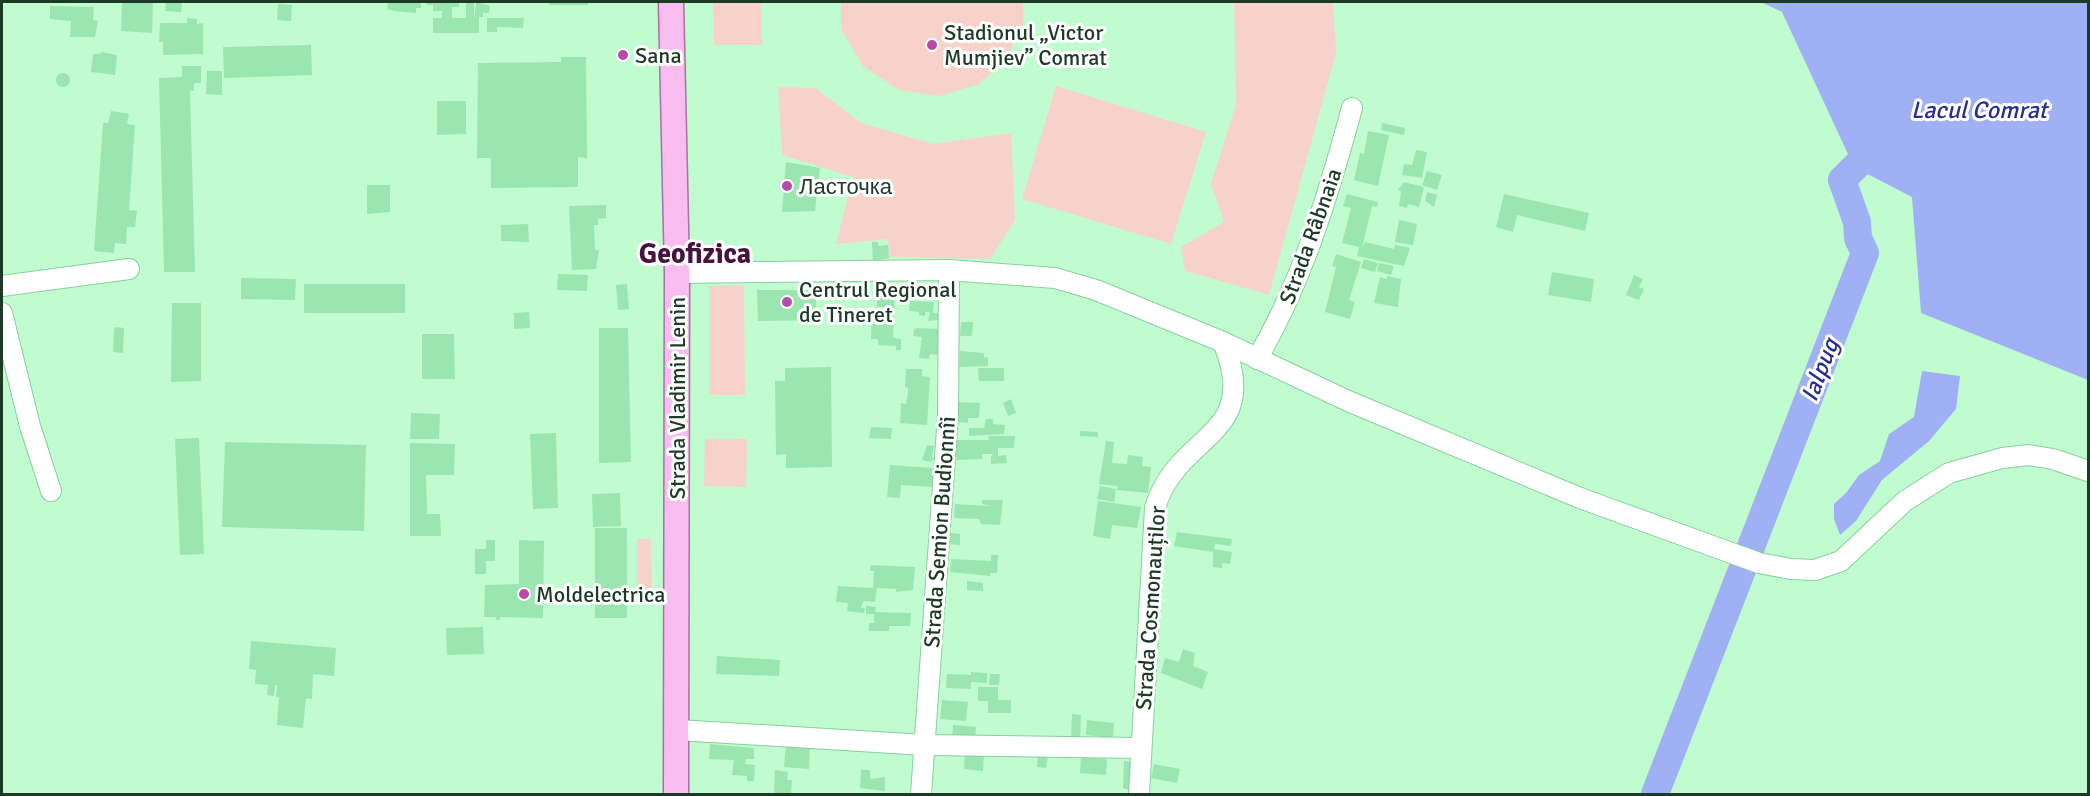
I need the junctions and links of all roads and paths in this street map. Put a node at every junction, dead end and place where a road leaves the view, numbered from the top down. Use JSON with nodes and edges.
{"nodes":[{"id":1,"x":671,"y":2,"type":"edge"},
{"id":2,"x":1352,"y":108,"type":"dead end"},
{"id":3,"x":129,"y":269,"type":"dead end"},
{"id":4,"x":949,"y":270,"type":"junction"},
{"id":5,"x":677,"y":273,"type":"junction"},
{"id":6,"x":2,"y":286,"type":"edge"},
{"id":7,"x":2,"y":313,"type":"edge"},
{"id":8,"x":1223,"y":342,"type":"junction"},
{"id":9,"x":1257,"y":359,"type":"junction"},
{"id":10,"x":2088,"y":471,"type":"edge"},
{"id":11,"x":51,"y":491,"type":"dead end"},
{"id":12,"x":678,"y":730,"type":"junction"},
{"id":13,"x":925,"y":745,"type":"junction"},
{"id":14,"x":1139,"y":748,"type":"junction"},
{"id":15,"x":676,"y":795,"type":"edge"},
{"id":16,"x":921,"y":795,"type":"edge"},
{"id":17,"x":1139,"y":795,"type":"edge"}],
"edges":[{"from":1,"to":5,"type":"main road","name":"Strada Vladimir Lenin"},
{"from":2,"to":9,"type":"street","name":"Strada Râbnaia"},
{"from":3,"to":6,"type":"street"},
{"from":4,"to":5,"type":"street"},
{"from":4,"to":8,"type":"street"},
{"from":4,"to":13,"type":"street","name":"Strada Semion Budionnîi"},
{"from":5,"to":12,"type":"main road","name":"Strada Vladimir Lenin"},
{"from":7,"to":11,"type":"street"},
{"from":8,"to":9,"type":"street"},
{"from":8,"to":14,"type":"street","name":"Strada Cosmonauților"},
{"from":9,"to":10,"type":"street"},
{"from":12,"to":13,"type":"street"},
{"from":12,"to":15,"type":"main road","name":"Strada Vladimir Lenin"},
{"from":13,"to":14,"type":"street"},
{"from":13,"to":16,"type":"street","name":"Strada Semion Budionnîi"},
{"from":14,"to":17,"type":"street","name":"Strada Cosmonauților"}]}
